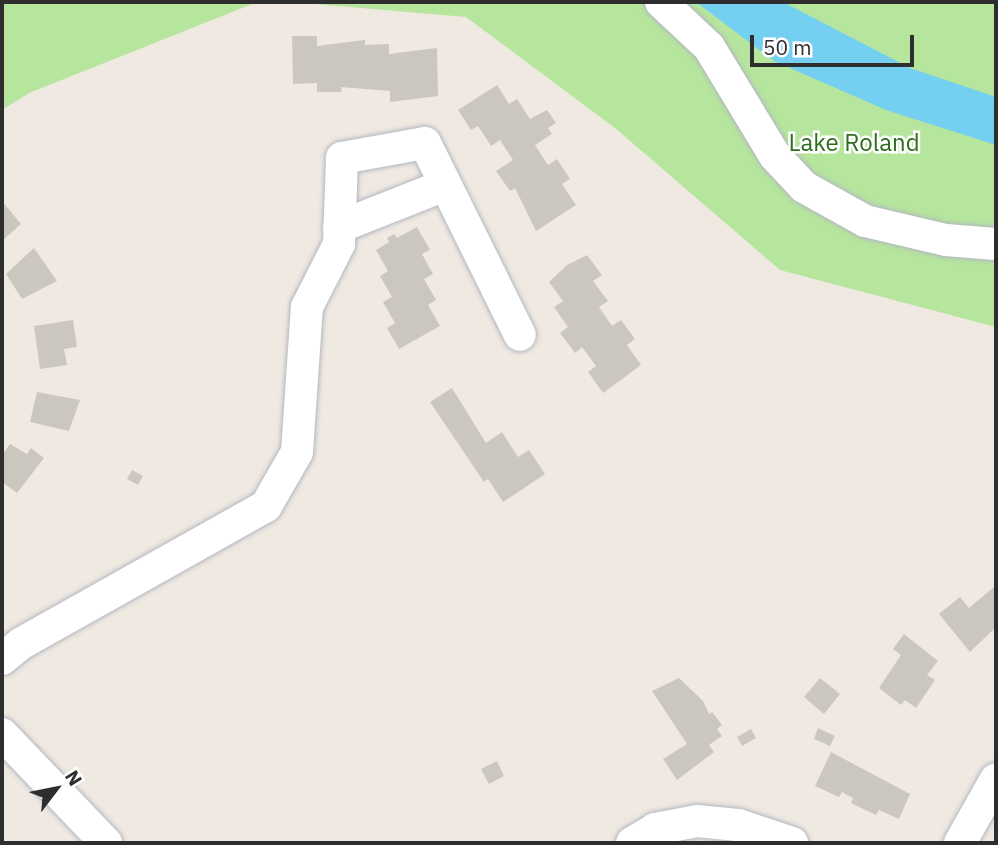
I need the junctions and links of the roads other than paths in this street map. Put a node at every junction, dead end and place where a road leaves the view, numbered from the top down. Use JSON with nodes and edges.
{"nodes":[{"id":1,"x":661,"y":2,"type":"edge"},
{"id":2,"x":445,"y":185,"type":"junction"},
{"id":3,"x":339,"y":227,"type":"junction"},
{"id":4,"x":996,"y":244,"type":"edge"},
{"id":5,"x":520,"y":335,"type":"dead end"},
{"id":6,"x":2,"y":659,"type":"edge"},
{"id":7,"x":2,"y":734,"type":"edge"},
{"id":8,"x":996,"y":779,"type":"edge"},
{"id":9,"x":106,"y":843,"type":"edge"},
{"id":10,"x":632,"y":843,"type":"edge"},
{"id":11,"x":792,"y":843,"type":"edge"},
{"id":12,"x":960,"y":843,"type":"edge"}],
"edges":[{"from":1,"to":4,"type":"street"},
{"from":2,"to":3,"type":"street"},
{"from":2,"to":3,"type":"street"},
{"from":2,"to":5,"type":"street"},
{"from":3,"to":6,"type":"street"},
{"from":7,"to":9,"type":"street"},
{"from":8,"to":12,"type":"street"},
{"from":10,"to":11,"type":"street"}]}
